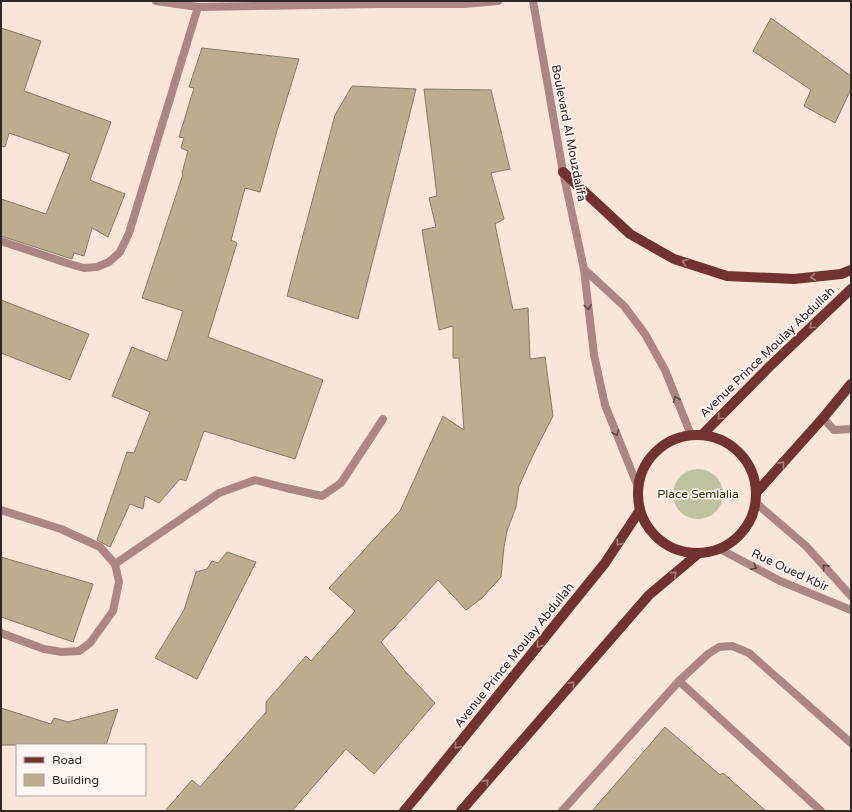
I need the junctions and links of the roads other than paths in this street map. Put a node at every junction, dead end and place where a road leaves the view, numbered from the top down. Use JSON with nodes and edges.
{"nodes":[{"id":1,"x":156,"y":1,"type":"edge"},
{"id":2,"x":498,"y":1,"type":"edge"},
{"id":3,"x":533,"y":1,"type":"edge"},
{"id":4,"x":198,"y":7,"type":"junction"},
{"id":5,"x":563,"y":172,"type":"junction"},
{"id":6,"x":1,"y":241,"type":"edge"},
{"id":7,"x":584,"y":268,"type":"junction"},
{"id":8,"x":851,"y":270,"type":"edge"},
{"id":9,"x":851,"y":289,"type":"edge"},
{"id":10,"x":851,"y":384,"type":"edge"},
{"id":11,"x":823,"y":418,"type":"junction"},
{"id":12,"x":383,"y":419,"type":"dead end"},
{"id":13,"x":851,"y":429,"type":"edge"},
{"id":14,"x":702,"y":434,"type":"junction"},
{"id":15,"x":691,"y":435,"type":"junction"},
{"id":16,"x":638,"y":487,"type":"junction"},
{"id":17,"x":756,"y":493,"type":"junction"},
{"id":18,"x":756,"y":503,"type":"junction"},
{"id":19,"x":1,"y":510,"type":"edge"},
{"id":20,"x":640,"y":510,"type":"junction"},
{"id":21,"x":720,"y":549,"type":"junction"},
{"id":22,"x":699,"y":553,"type":"junction"},
{"id":23,"x":115,"y":564,"type":"junction"},
{"id":24,"x":851,"y":596,"type":"edge"},
{"id":25,"x":851,"y":610,"type":"edge"},
{"id":26,"x":1,"y":633,"type":"edge"},
{"id":27,"x":679,"y":681,"type":"junction"},
{"id":28,"x":851,"y":744,"type":"edge"},
{"id":29,"x":404,"y":811,"type":"edge"},
{"id":30,"x":461,"y":811,"type":"edge"},
{"id":31,"x":562,"y":811,"type":"edge"},
{"id":32,"x":821,"y":811,"type":"edge"}],
"edges":[{"from":1,"to":4,"type":"street"},
{"from":2,"to":4,"type":"street"},
{"from":3,"to":5,"type":"street","name":"Boulevard Al Mouzdalifa"},
{"from":4,"to":6,"type":"street"},
{"from":5,"to":7,"type":"street","name":"Boulevard Al Mouzdalifa"},
{"from":8,"to":5,"type":"main road","one_way":true},
{"from":15,"to":7,"type":"street","one_way":true},
{"from":7,"to":16,"type":"street","name":"Boulevard Al Mouzdalifa","one_way":true},
{"from":9,"to":14,"type":"main road","name":"Avenue Prince Moulay Abdullah","one_way":true},
{"from":10,"to":11,"type":"main road"},
{"from":11,"to":13,"type":"street"},
{"from":17,"to":11,"type":"main road","one_way":true},
{"from":12,"to":23,"type":"street"},
{"from":14,"to":15,"type":"main road"},
{"from":14,"to":17,"type":"main road"},
{"from":15,"to":16,"type":"main road"},
{"from":16,"to":20,"type":"main road"},
{"from":17,"to":18,"type":"main road"},
{"from":18,"to":21,"type":"main road"},
{"from":24,"to":18,"type":"street","name":"Rue Oued Kbir","one_way":true},
{"from":19,"to":23,"type":"street"},
{"from":20,"to":22,"type":"main road"},
{"from":20,"to":29,"type":"main road","name":"Avenue Prince Moulay Abdullah","one_way":true},
{"from":21,"to":22,"type":"main road"},
{"from":21,"to":25,"type":"street","name":"Rue Oued Kbir","one_way":true},
{"from":30,"to":22,"type":"main road","one_way":true},
{"from":23,"to":26,"type":"street"},
{"from":27,"to":28,"type":"street"},
{"from":27,"to":31,"type":"street"},
{"from":27,"to":32,"type":"street"}]}
